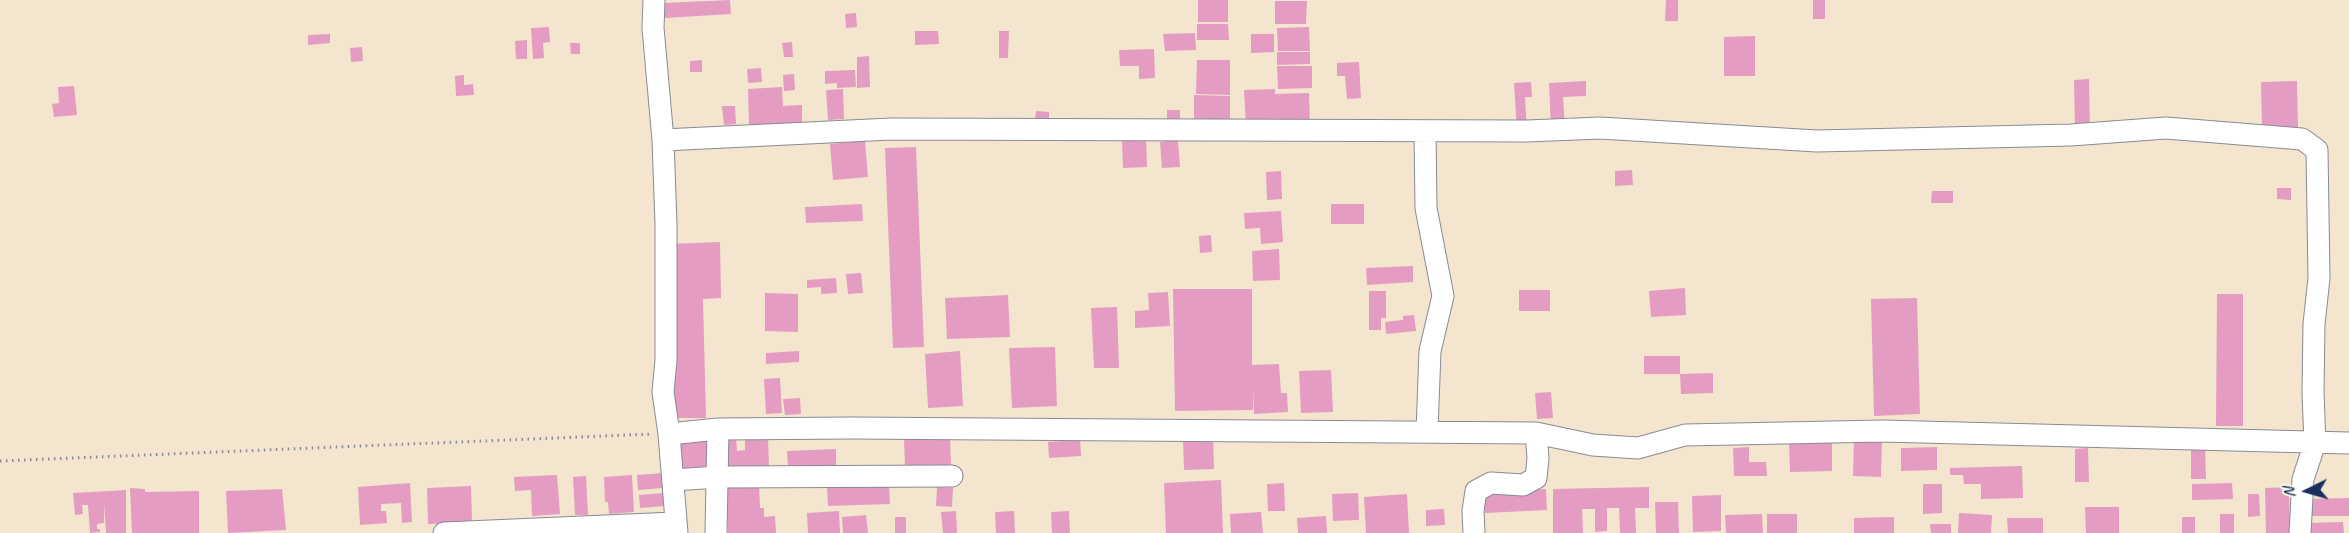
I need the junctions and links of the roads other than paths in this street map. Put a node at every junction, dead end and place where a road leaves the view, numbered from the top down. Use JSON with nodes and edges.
{"nodes":[{"id":1,"x":654,"y":0,"type":"edge"},
{"id":2,"x":1425,"y":131,"type":"junction"},
{"id":3,"x":663,"y":140,"type":"junction"},
{"id":4,"x":718,"y":429,"type":"junction"},
{"id":5,"x":1426,"y":431,"type":"junction"},
{"id":6,"x":1536,"y":433,"type":"junction"},
{"id":7,"x":669,"y":434,"type":"junction"},
{"id":8,"x":2315,"y":443,"type":"junction"},
{"id":9,"x":2349,"y":443,"type":"edge"},
{"id":10,"x":952,"y":476,"type":"dead end"},
{"id":11,"x":718,"y":477,"type":"junction"},
{"id":12,"x":673,"y":480,"type":"junction"},
{"id":13,"x":676,"y":528,"type":"edge"},
{"id":14,"x":550,"y":530,"type":"edge"},
{"id":15,"x":444,"y":533,"type":"edge"},
{"id":16,"x":716,"y":533,"type":"edge"},
{"id":17,"x":1474,"y":533,"type":"edge"},
{"id":18,"x":2300,"y":533,"type":"edge"}],
"edges":[{"from":1,"to":3,"type":"street"},
{"from":2,"to":3,"type":"street"},
{"from":2,"to":5,"type":"street"},
{"from":2,"to":8,"type":"street"},
{"from":3,"to":7,"type":"street"},
{"from":4,"to":5,"type":"street"},
{"from":4,"to":7,"type":"street"},
{"from":4,"to":11,"type":"street"},
{"from":5,"to":6,"type":"street"},
{"from":6,"to":8,"type":"street"},
{"from":6,"to":17,"type":"street"},
{"from":7,"to":12,"type":"street"},
{"from":8,"to":9,"type":"street"},
{"from":8,"to":18,"type":"street"},
{"from":10,"to":11,"type":"street"},
{"from":11,"to":12,"type":"street"},
{"from":11,"to":16,"type":"street"},
{"from":12,"to":13,"type":"street"},
{"from":13,"to":14,"type":"street"},
{"from":14,"to":15,"type":"street"}]}
